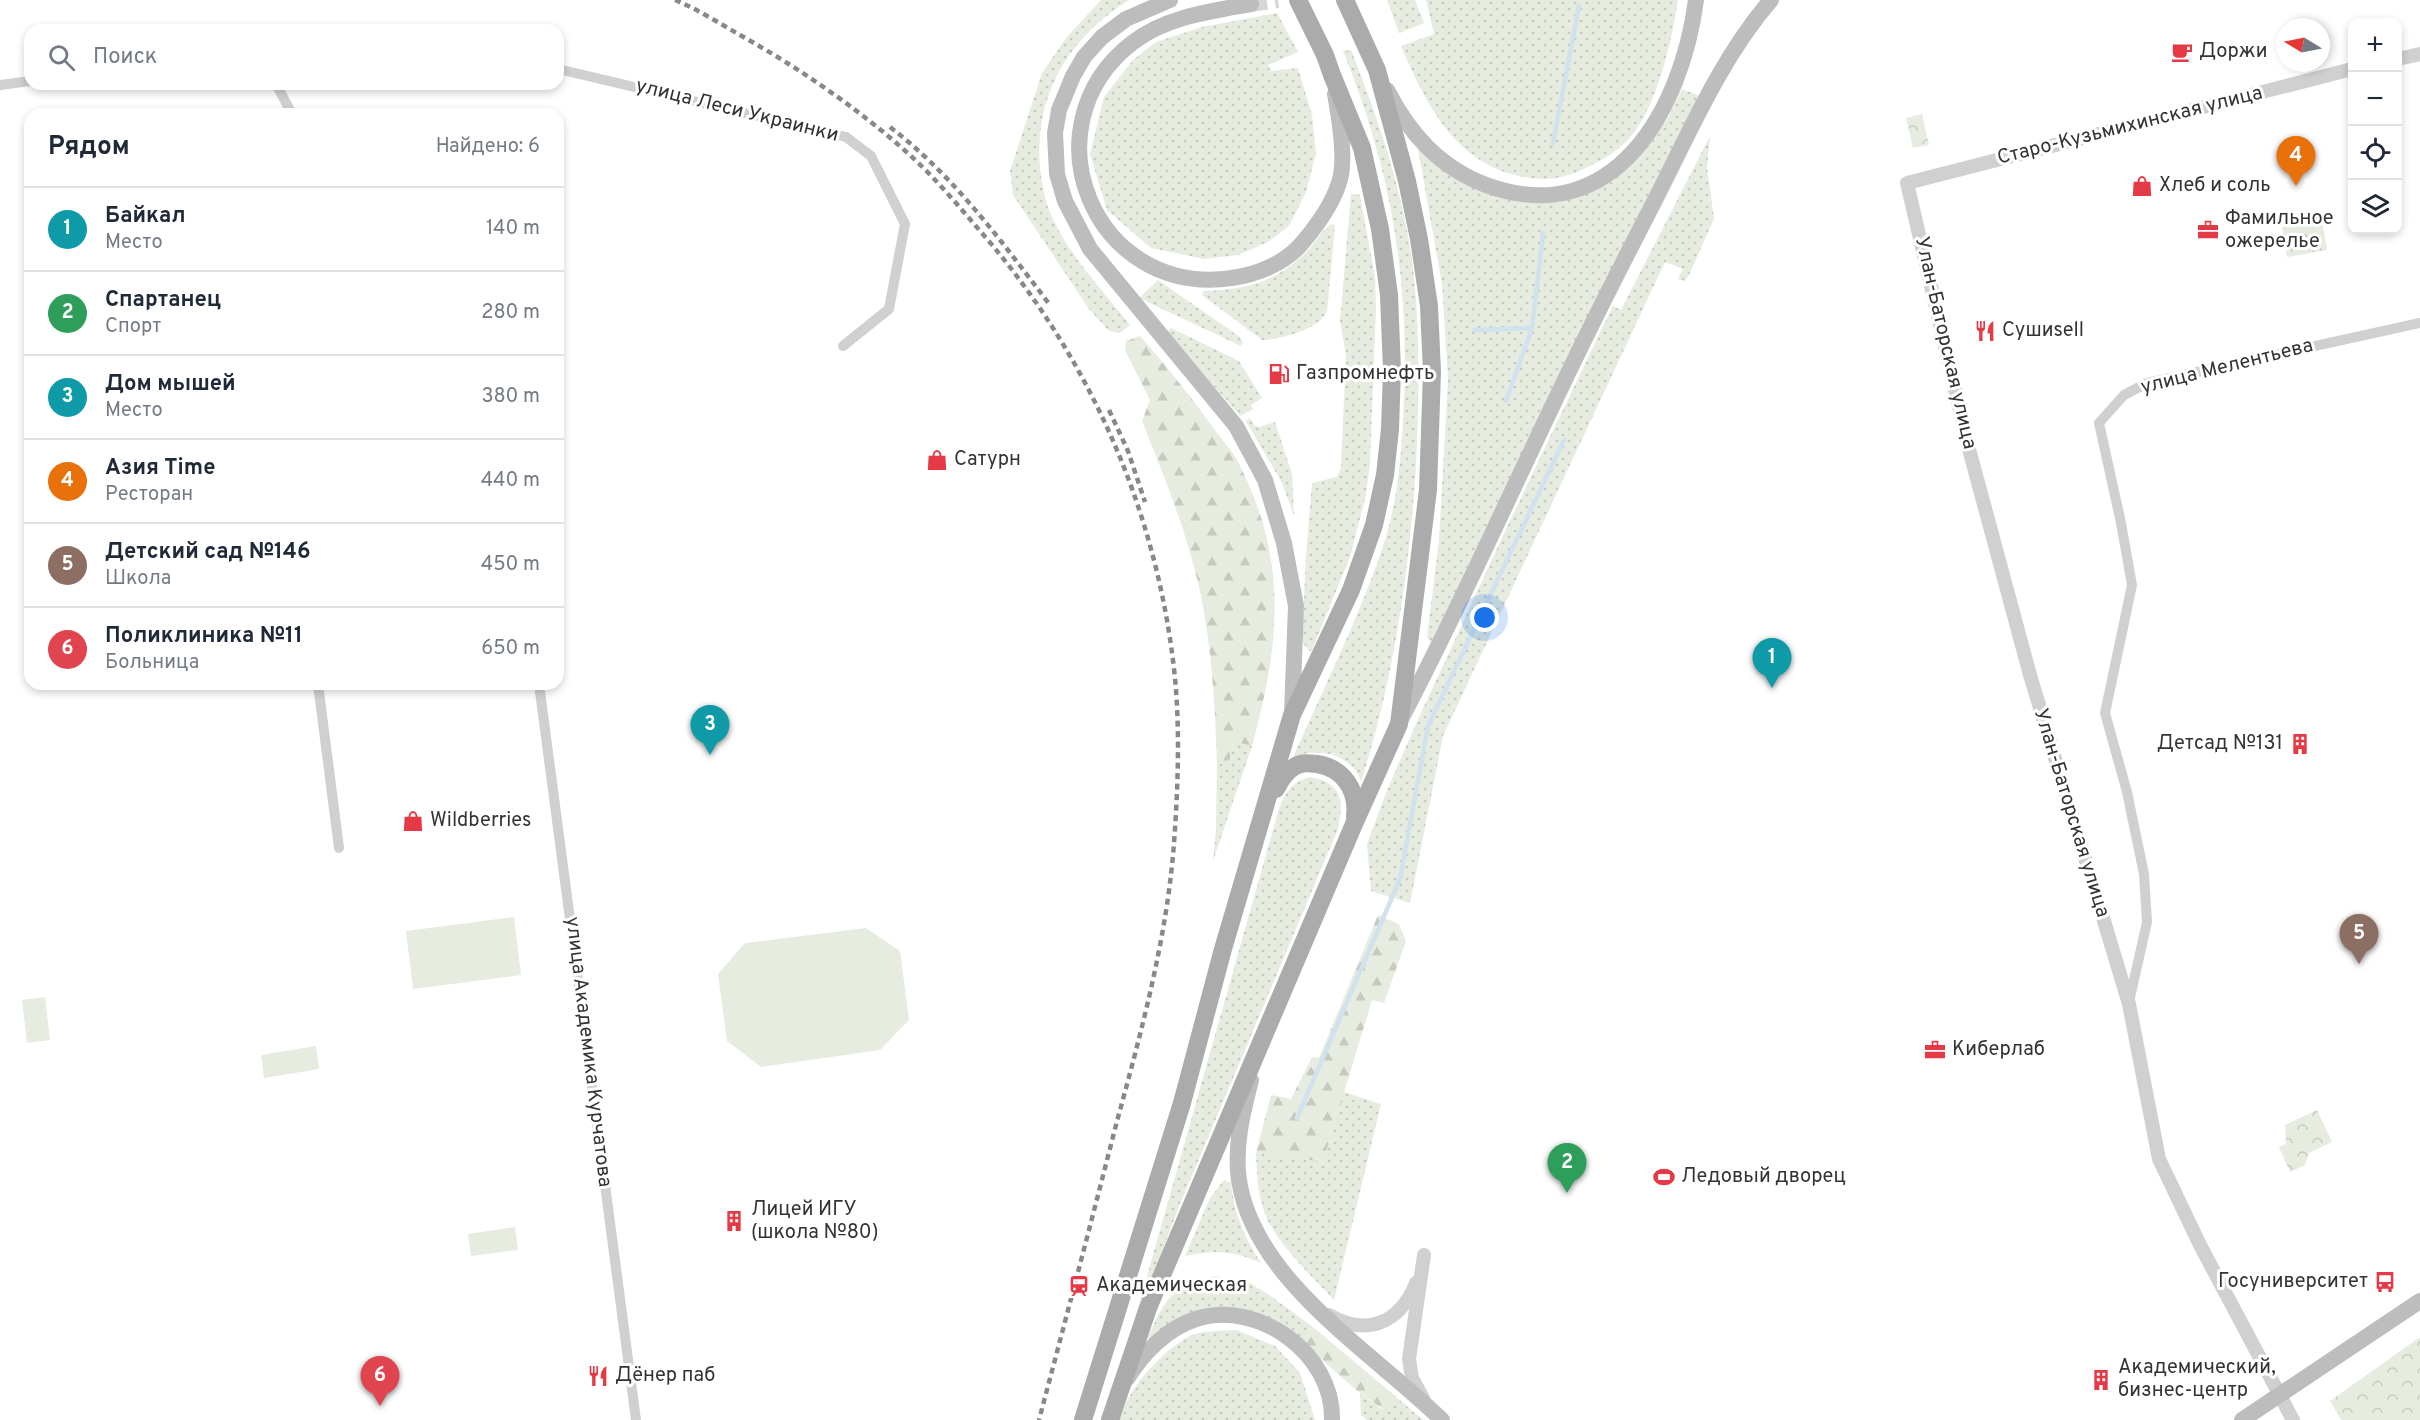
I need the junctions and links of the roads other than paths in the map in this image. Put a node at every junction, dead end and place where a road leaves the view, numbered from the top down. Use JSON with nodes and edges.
{"nodes":[{"id":1,"x":1170,"y":0,"type":"edge"},
{"id":2,"x":1298,"y":0,"type":"edge"},
{"id":3,"x":1345,"y":0,"type":"edge"},
{"id":4,"x":1696,"y":0,"type":"edge"},
{"id":5,"x":1771,"y":0,"type":"edge"},
{"id":6,"x":1251,"y":4,"type":"dead end"},
{"id":7,"x":2420,"y":54,"type":"edge"},
{"id":8,"x":2402,"y":58,"type":"edge"},
{"id":9,"x":564,"y":70,"type":"edge"},
{"id":10,"x":1377,"y":70,"type":"junction"},
{"id":11,"x":2348,"y":70,"type":"edge"},
{"id":12,"x":1332,"y":75,"type":"junction"},
{"id":13,"x":24,"y":82,"type":"edge"},
{"id":14,"x":0,"y":85,"type":"edge"},
{"id":15,"x":279,"y":90,"type":"edge"},
{"id":16,"x":289,"y":108,"type":"edge"},
{"id":17,"x":1908,"y":183,"type":"joint"},
{"id":18,"x":2420,"y":323,"type":"edge"},
{"id":19,"x":843,"y":346,"type":"dead end"},
{"id":20,"x":319,"y":690,"type":"edge"},
{"id":21,"x":540,"y":690,"type":"edge"},
{"id":22,"x":1292,"y":715,"type":"junction"},
{"id":23,"x":1399,"y":724,"type":"junction"},
{"id":24,"x":1262,"y":819,"type":"junction"},
{"id":25,"x":1354,"y":824,"type":"junction"},
{"id":26,"x":339,"y":848,"type":"dead end"},
{"id":27,"x":2129,"y":1004,"type":"junction"},
{"id":28,"x":1263,"y":1041,"type":"junction"},
{"id":29,"x":2420,"y":1301,"type":"edge"},
{"id":30,"x":1316,"y":1307,"type":"junction"},
{"id":31,"x":2280,"y":1396,"type":"junction"},
{"id":32,"x":1112,"y":1412,"type":"edge"},
{"id":33,"x":1441,"y":1419,"type":"edge"},
{"id":34,"x":636,"y":1420,"type":"edge"},
{"id":35,"x":1083,"y":1420,"type":"edge"},
{"id":36,"x":1332,"y":1420,"type":"edge"},
{"id":37,"x":2242,"y":1420,"type":"edge"},
{"id":38,"x":2293,"y":1420,"type":"edge"}],
"edges":[{"from":1,"to":22,"type":"main road"},
{"from":2,"to":12,"type":"main road"},
{"from":3,"to":10,"type":"main road"},
{"from":4,"to":10,"type":"main road"},
{"from":5,"to":23,"type":"main road"},
{"from":6,"to":12,"type":"main road"},
{"from":7,"to":8,"type":"street"},
{"from":9,"to":19,"type":"street","name":"улица Леси Украинки"},
{"from":10,"to":23,"type":"main road"},
{"from":11,"to":17,"type":"street","name":"Старо-Кузьмихинская улица"},
{"from":12,"to":22,"type":"main road"},
{"from":13,"to":14,"type":"street"},
{"from":15,"to":16,"type":"street"},
{"from":17,"to":27,"type":"street","name":"Улан-Баторская улица"},
{"from":18,"to":27,"type":"street","name":"улица Мелентьева"},
{"from":20,"to":26,"type":"street"},
{"from":21,"to":34,"type":"street","name":"улица Академика Курчатова"},
{"from":22,"to":24,"type":"main road"},
{"from":23,"to":25,"type":"main road"},
{"from":24,"to":25,"type":"main road"},
{"from":24,"to":35,"type":"main road"},
{"from":25,"to":28,"type":"main road"},
{"from":27,"to":31,"type":"street","name":"Улан-Баторская улица"},
{"from":28,"to":30,"type":"main road"},
{"from":28,"to":32,"type":"main road"},
{"from":29,"to":31,"type":"main road"},
{"from":30,"to":33,"type":"main road"},
{"from":30,"to":33,"type":"street"},
{"from":31,"to":37,"type":"main road"},
{"from":31,"to":38,"type":"street","name":"Улан-Баторская улица"},
{"from":32,"to":36,"type":"main road"}]}
